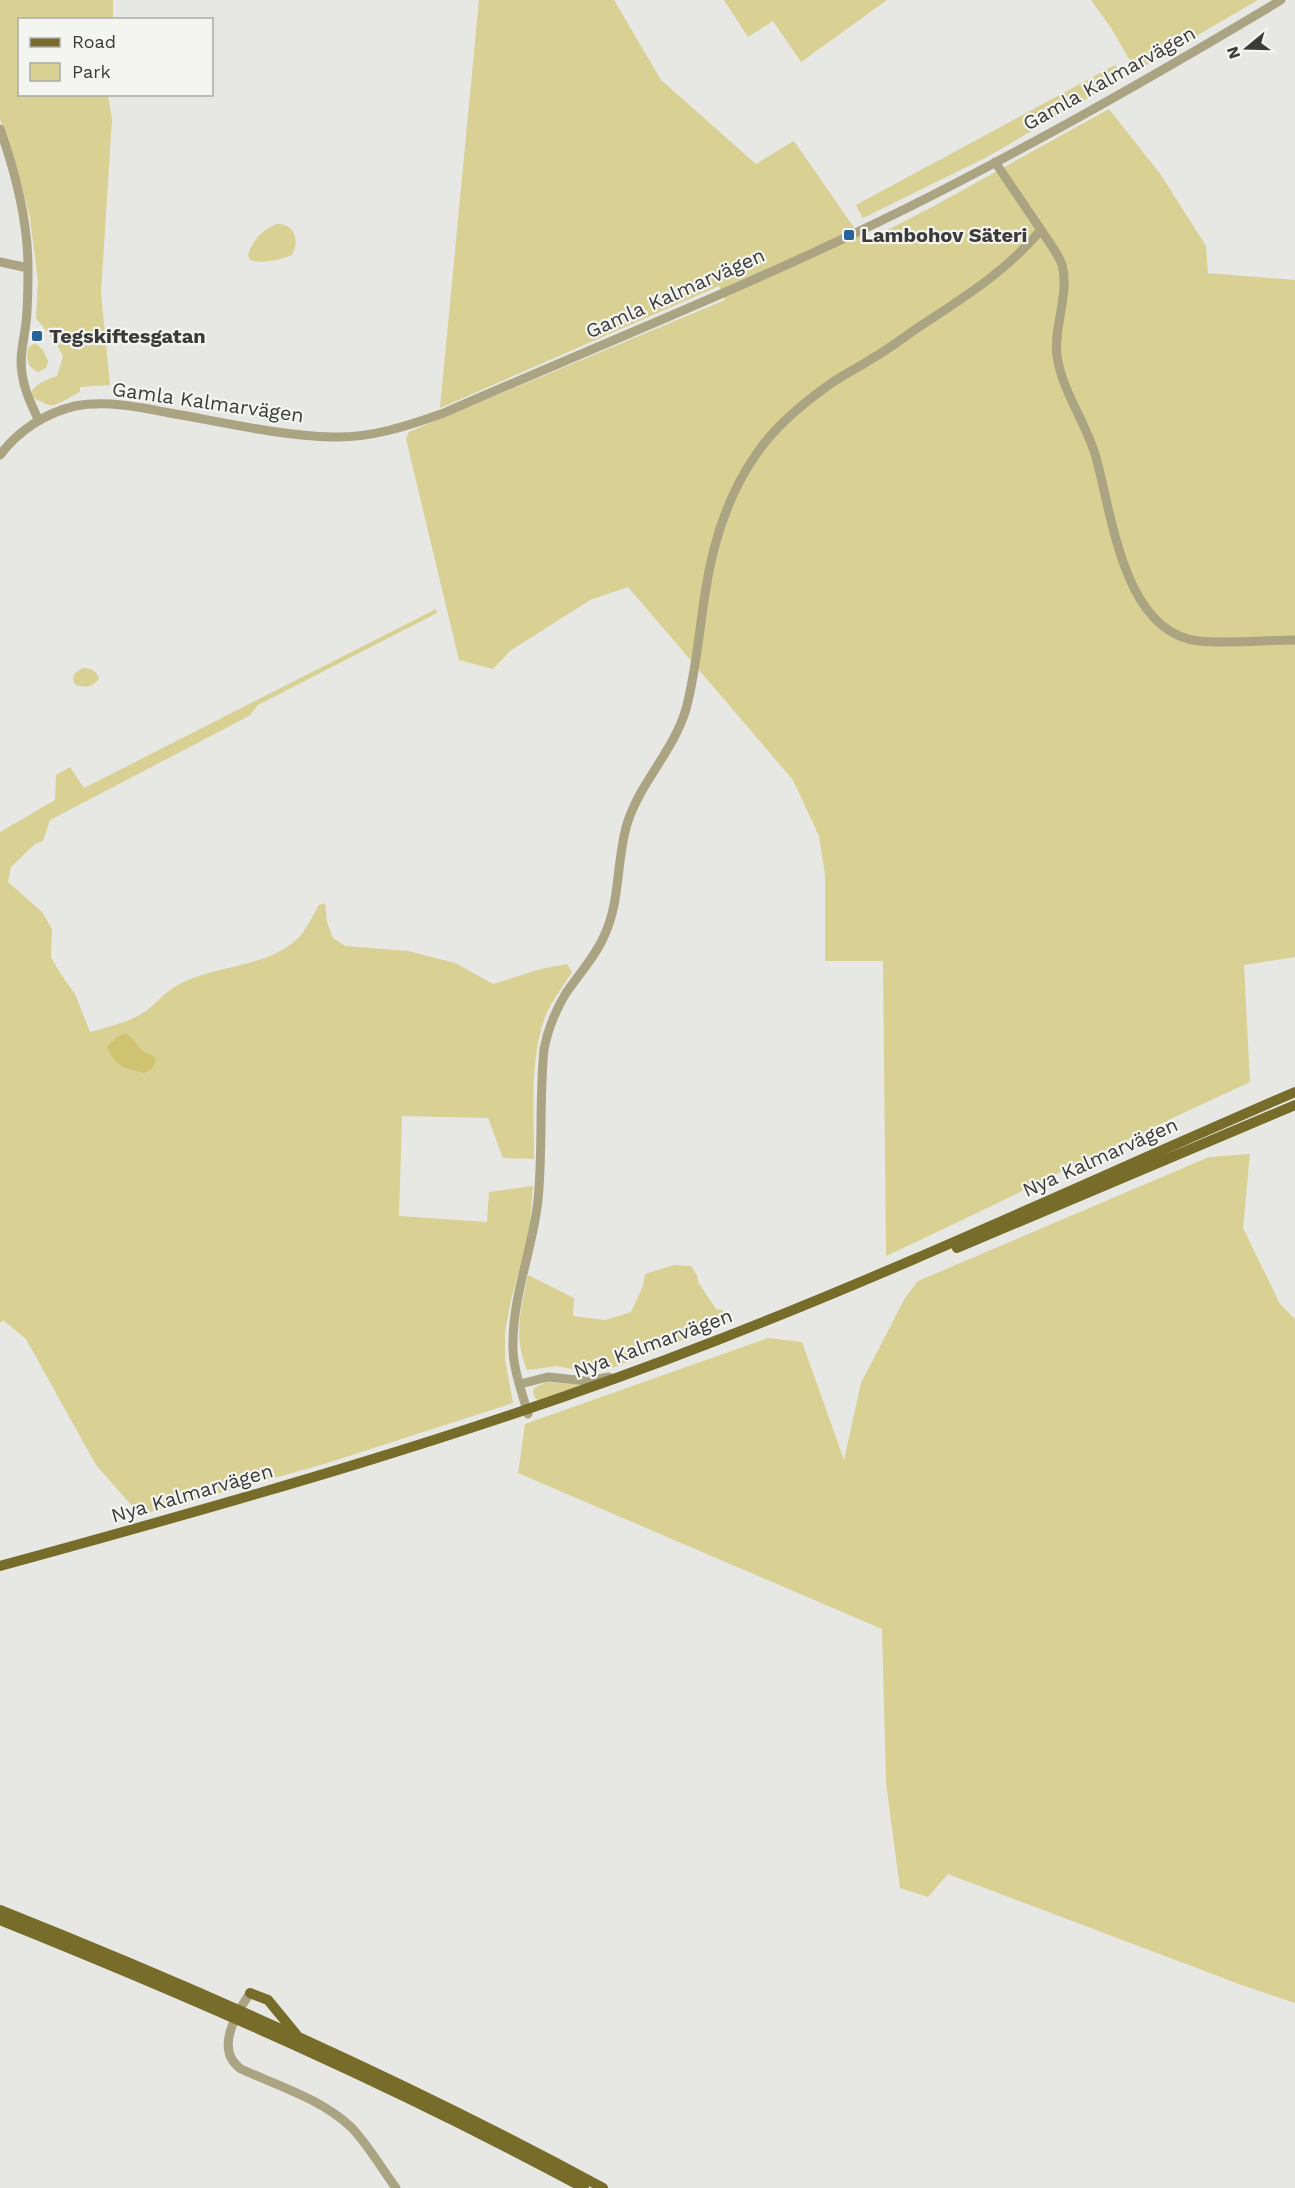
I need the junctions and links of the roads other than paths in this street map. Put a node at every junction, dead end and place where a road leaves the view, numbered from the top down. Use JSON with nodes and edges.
{"nodes":[{"id":1,"x":1281,"y":0,"type":"edge"},
{"id":2,"x":0,"y":129,"type":"edge"},
{"id":3,"x":994,"y":162,"type":"junction"},
{"id":4,"x":1041,"y":230,"type":"junction"},
{"id":5,"x":0,"y":262,"type":"edge"},
{"id":6,"x":28,"y":268,"type":"junction"},
{"id":7,"x":39,"y":421,"type":"junction"},
{"id":8,"x":0,"y":455,"type":"edge"},
{"id":9,"x":1295,"y":640,"type":"edge"},
{"id":10,"x":1295,"y":1092,"type":"edge"},
{"id":11,"x":1295,"y":1105,"type":"edge"},
{"id":12,"x":623,"y":1374,"type":"junction"},
{"id":13,"x":520,"y":1384,"type":"junction"},
{"id":14,"x":527,"y":1411,"type":"junction"},
{"id":15,"x":0,"y":1566,"type":"edge"},
{"id":16,"x":0,"y":1572,"type":"edge"},
{"id":17,"x":0,"y":1910,"type":"edge"},
{"id":18,"x":0,"y":1920,"type":"edge"},
{"id":19,"x":250,"y":1993,"type":"joint"},
{"id":20,"x":237,"y":2014,"type":"junction"},
{"id":21,"x":298,"y":2036,"type":"junction"},
{"id":22,"x":396,"y":2188,"type":"edge"},
{"id":23,"x":584,"y":2188,"type":"edge"},
{"id":24,"x":603,"y":2188,"type":"edge"}],
"edges":[{"from":1,"to":3,"type":"street","name":"Gamla Kalmarvägen"},
{"from":2,"to":6,"type":"street"},
{"from":3,"to":4,"type":"street"},
{"from":3,"to":7,"type":"street","name":"Gamla Kalmarvägen"},
{"from":4,"to":9,"type":"street"},
{"from":4,"to":13,"type":"street"},
{"from":5,"to":6,"type":"street"},
{"from":6,"to":7,"type":"street"},
{"from":7,"to":8,"type":"street","name":"Gamla Kalmarvägen"},
{"from":10,"to":12,"type":"main road","name":"Nya Kalmarvägen"},
{"from":11,"to":14,"type":"main road","name":"Nya Kalmarvägen"},
{"from":12,"to":13,"type":"street"},
{"from":12,"to":14,"type":"main road","name":"Nya Kalmarvägen"},
{"from":13,"to":14,"type":"street"},
{"from":14,"to":15,"type":"main road","name":"Nya Kalmarvägen"},
{"from":14,"to":16,"type":"main road","name":"Nya Kalmarvägen"},
{"from":17,"to":20,"type":"main road"},
{"from":18,"to":20,"type":"main road"},
{"from":19,"to":20,"type":"street"},
{"from":19,"to":21,"type":"main road"},
{"from":20,"to":21,"type":"main road"},
{"from":20,"to":22,"type":"street"},
{"from":20,"to":23,"type":"main road"},
{"from":21,"to":24,"type":"main road"}]}
